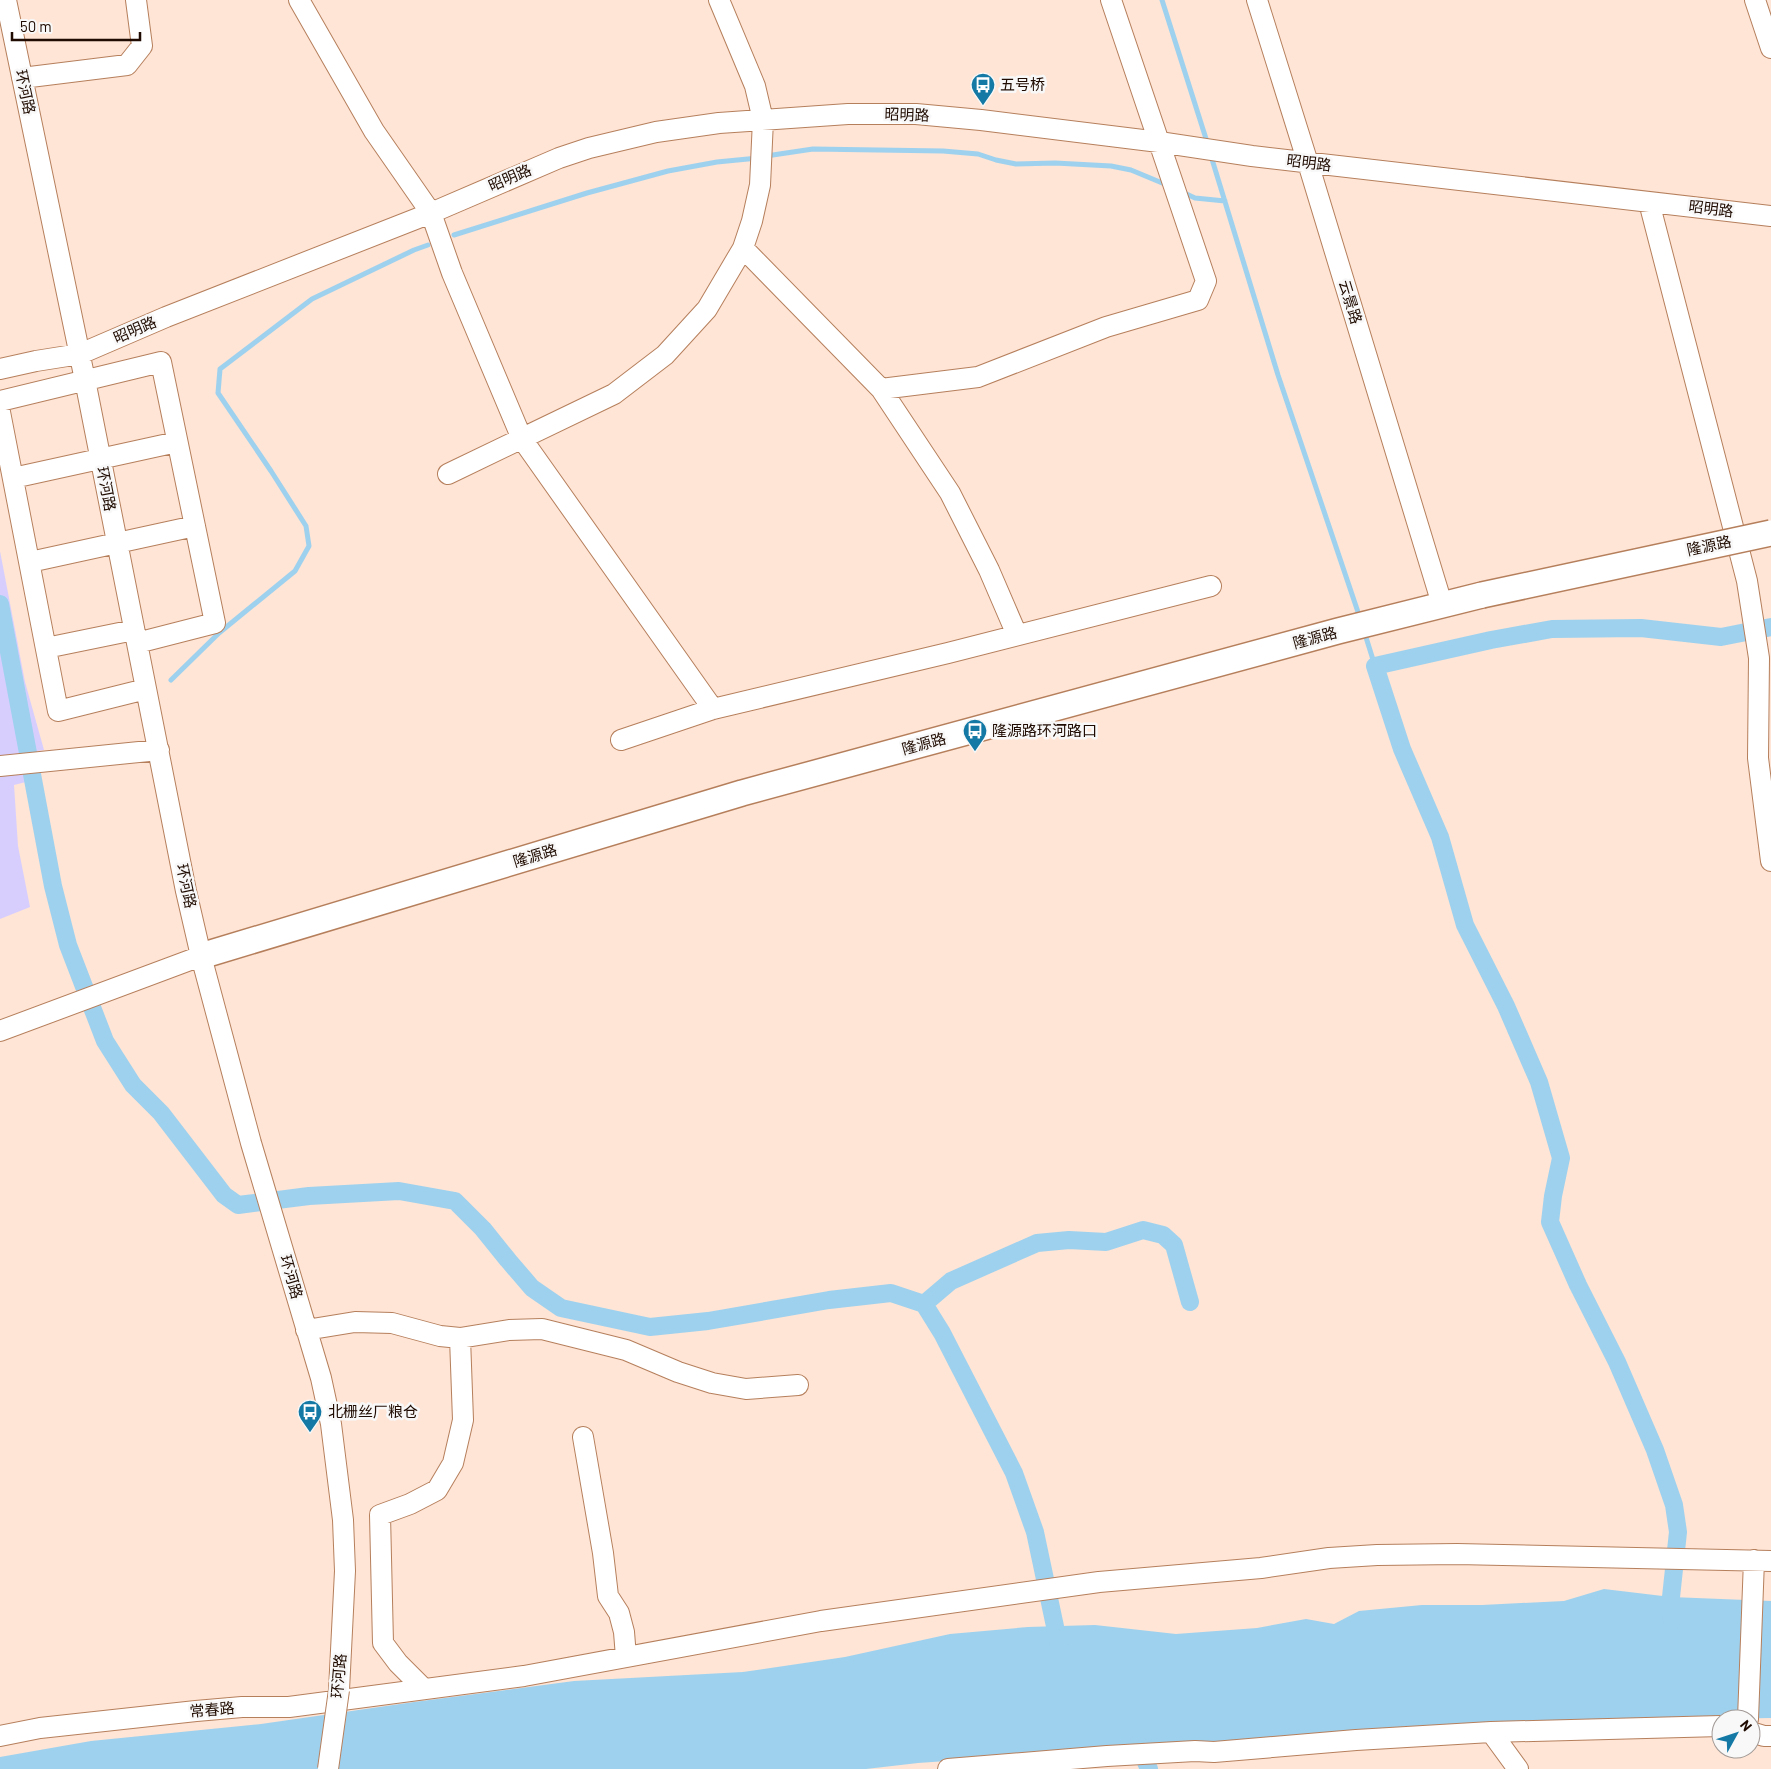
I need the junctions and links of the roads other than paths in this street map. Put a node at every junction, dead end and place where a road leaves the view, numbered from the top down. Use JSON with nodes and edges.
{"nodes":[{"id":1,"x":6,"y":0,"type":"edge"},
{"id":2,"x":136,"y":0,"type":"edge"},
{"id":3,"x":299,"y":0,"type":"edge"},
{"id":4,"x":1111,"y":0,"type":"edge"},
{"id":5,"x":1257,"y":0,"type":"edge"},
{"id":6,"x":1755,"y":0,"type":"edge"},
{"id":7,"x":725,"y":2,"type":"edge"},
{"id":8,"x":1771,"y":48,"type":"edge"},
{"id":9,"x":22,"y":78,"type":"junction"},
{"id":10,"x":763,"y":120,"type":"junction"},
{"id":11,"x":1158,"y":142,"type":"junction"},
{"id":12,"x":1308,"y":163,"type":"junction"},
{"id":13,"x":1650,"y":206,"type":"dead end"},
{"id":14,"x":431,"y":213,"type":"junction"},
{"id":15,"x":1771,"y":216,"type":"edge"},
{"id":16,"x":743,"y":248,"type":"junction"},
{"id":17,"x":80,"y":354,"type":"junction"},
{"id":18,"x":0,"y":369,"type":"edge"},
{"id":19,"x":85,"y":380,"type":"junction"},
{"id":20,"x":881,"y":389,"type":"junction"},
{"id":21,"x":0,"y":401,"type":"edge"},
{"id":22,"x":0,"y":412,"type":"edge"},
{"id":23,"x":522,"y":439,"type":"junction"},
{"id":24,"x":178,"y":442,"type":"junction"},
{"id":25,"x":100,"y":459,"type":"junction"},
{"id":26,"x":448,"y":474,"type":"dead end"},
{"id":27,"x":13,"y":478,"type":"junction"},
{"id":28,"x":195,"y":526,"type":"junction"},
{"id":29,"x":1771,"y":533,"type":"edge"},
{"id":30,"x":117,"y":543,"type":"junction"},
{"id":31,"x":30,"y":562,"type":"junction"},
{"id":32,"x":1211,"y":586,"type":"dead end"},
{"id":33,"x":1442,"y":604,"type":"junction"},
{"id":34,"x":1017,"y":635,"type":"junction"},
{"id":35,"x":136,"y":636,"type":"junction"},
{"id":36,"x":46,"y":648,"type":"junction"},
{"id":37,"x":146,"y":689,"type":"junction"},
{"id":38,"x":713,"y":710,"type":"junction"},
{"id":39,"x":621,"y":740,"type":"dead end"},
{"id":40,"x":159,"y":750,"type":"junction"},
{"id":41,"x":0,"y":766,"type":"edge"},
{"id":42,"x":1771,"y":861,"type":"edge"},
{"id":43,"x":201,"y":956,"type":"junction"},
{"id":44,"x":0,"y":1031,"type":"edge"},
{"id":45,"x":306,"y":1330,"type":"junction"},
{"id":46,"x":460,"y":1338,"type":"junction"},
{"id":47,"x":798,"y":1385,"type":"dead end"},
{"id":48,"x":583,"y":1437,"type":"dead end"},
{"id":49,"x":1762,"y":1561,"type":"edge"},
{"id":50,"x":626,"y":1657,"type":"junction"},
{"id":51,"x":424,"y":1689,"type":"junction"},
{"id":52,"x":1748,"y":1709,"type":"edge"},
{"id":53,"x":1711,"y":1726,"type":"edge"},
{"id":54,"x":1491,"y":1732,"type":"junction"},
{"id":55,"x":0,"y":1736,"type":"edge"},
{"id":56,"x":328,"y":1769,"type":"edge"},
{"id":57,"x":948,"y":1769,"type":"edge"},
{"id":58,"x":1518,"y":1769,"type":"edge"}],
"edges":[{"from":1,"to":9,"type":"street","name":"环河路"},
{"from":2,"to":9,"type":"street"},
{"from":3,"to":14,"type":"street"},
{"from":4,"to":11,"type":"street"},
{"from":5,"to":12,"type":"street","name":"云景路"},
{"from":6,"to":8,"type":"street"},
{"from":7,"to":10,"type":"street"},
{"from":9,"to":17,"type":"street","name":"环河路"},
{"from":10,"to":11,"type":"street","name":"昭明路"},
{"from":10,"to":14,"type":"street","name":"昭明路"},
{"from":10,"to":16,"type":"street"},
{"from":11,"to":12,"type":"street","name":"昭明路"},
{"from":11,"to":20,"type":"street"},
{"from":12,"to":15,"type":"street","name":"昭明路"},
{"from":12,"to":33,"type":"street","name":"云景路"},
{"from":13,"to":42,"type":"street"},
{"from":14,"to":17,"type":"street","name":"昭明路"},
{"from":14,"to":23,"type":"street"},
{"from":16,"to":20,"type":"street"},
{"from":16,"to":23,"type":"street"},
{"from":17,"to":18,"type":"street","name":"昭明路"},
{"from":17,"to":19,"type":"street","name":"环河路"},
{"from":19,"to":21,"type":"street"},
{"from":19,"to":24,"type":"street"},
{"from":19,"to":25,"type":"street","name":"环河路"},
{"from":20,"to":34,"type":"street"},
{"from":22,"to":27,"type":"street"},
{"from":23,"to":26,"type":"street"},
{"from":23,"to":38,"type":"street"},
{"from":24,"to":25,"type":"street"},
{"from":24,"to":28,"type":"street"},
{"from":25,"to":27,"type":"street"},
{"from":25,"to":30,"type":"street","name":"环河路"},
{"from":27,"to":31,"type":"street"},
{"from":28,"to":30,"type":"street"},
{"from":28,"to":35,"type":"street"},
{"from":29,"to":33,"type":"main road","name":"隆源路","bridge":true},
{"from":30,"to":31,"type":"street"},
{"from":30,"to":35,"type":"street","name":"环河路"},
{"from":31,"to":36,"type":"street"},
{"from":32,"to":34,"type":"street"},
{"from":33,"to":43,"type":"main road","name":"隆源路"},
{"from":34,"to":38,"type":"street"},
{"from":35,"to":36,"type":"street"},
{"from":35,"to":37,"type":"street","name":"环河路"},
{"from":36,"to":37,"type":"street"},
{"from":37,"to":40,"type":"street","name":"环河路"},
{"from":38,"to":39,"type":"street"},
{"from":40,"to":41,"type":"street"},
{"from":40,"to":43,"type":"street","name":"环河路"},
{"from":43,"to":44,"type":"street"},
{"from":43,"to":45,"type":"street","name":"环河路"},
{"from":45,"to":46,"type":"street"},
{"from":45,"to":56,"type":"street","name":"环河路","bridge":true},
{"from":46,"to":47,"type":"street"},
{"from":46,"to":51,"type":"street"},
{"from":48,"to":50,"type":"street"},
{"from":49,"to":50,"type":"street","name":"常春路"},
{"from":49,"to":52,"type":"street"},
{"from":50,"to":51,"type":"street","name":"常春路"},
{"from":51,"to":55,"type":"street","name":"常春路"},
{"from":53,"to":54,"type":"street"},
{"from":54,"to":57,"type":"street"},
{"from":54,"to":58,"type":"street"}]}
